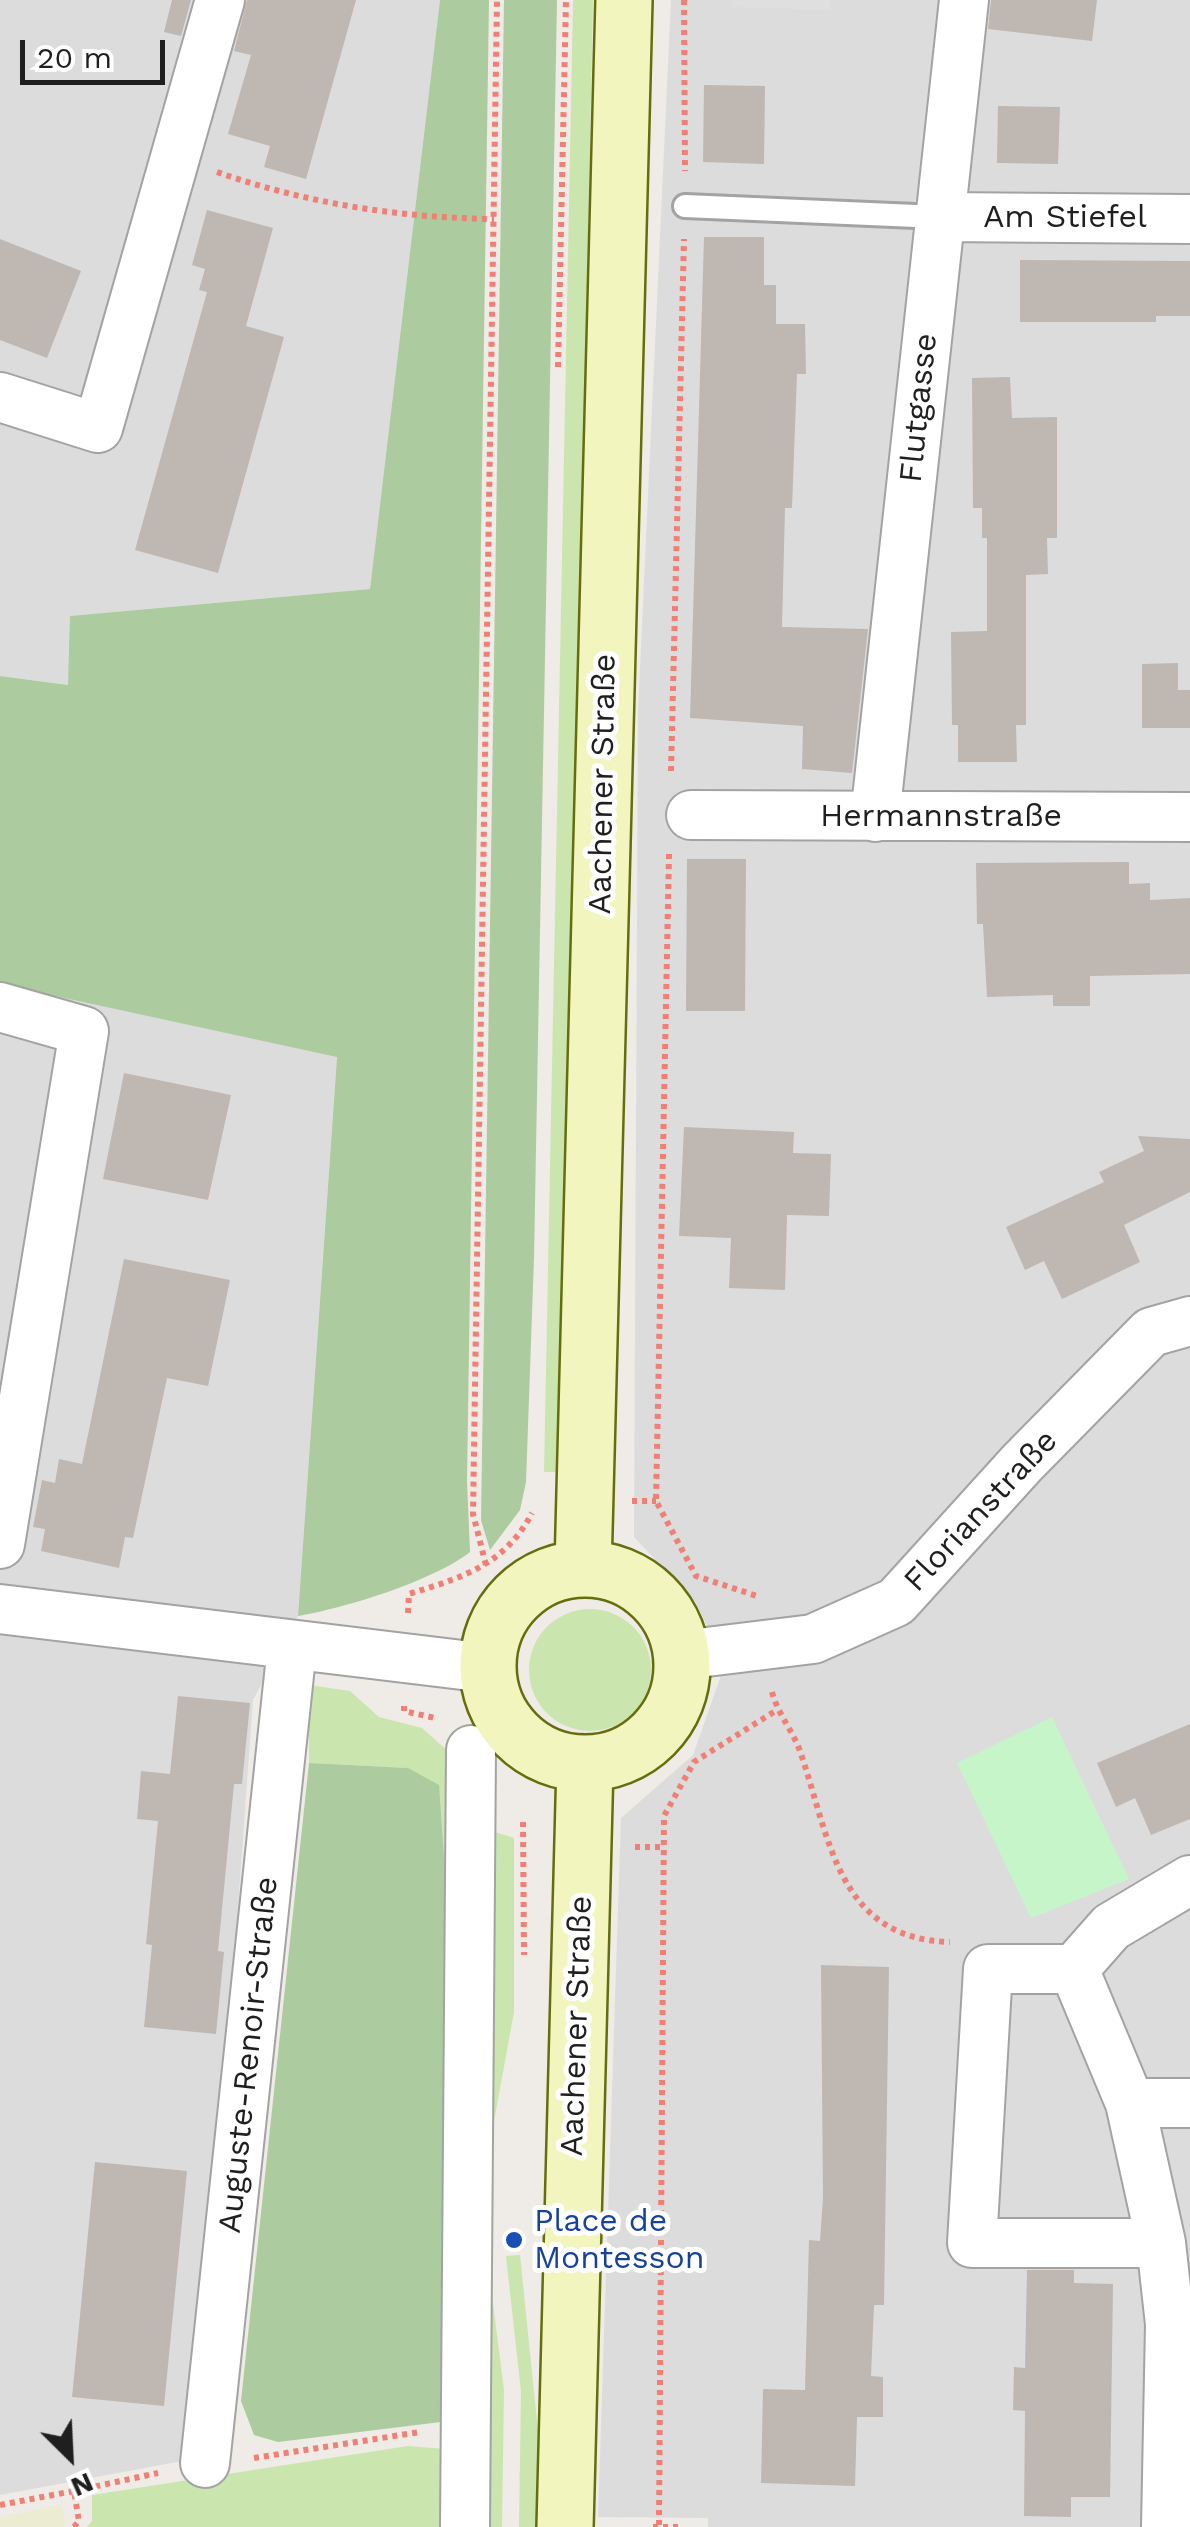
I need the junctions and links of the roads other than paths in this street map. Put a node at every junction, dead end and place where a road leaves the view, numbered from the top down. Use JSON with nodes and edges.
{"nodes":[{"id":1,"x":220,"y":0,"type":"edge"},
{"id":2,"x":624,"y":0,"type":"edge"},
{"id":3,"x":964,"y":0,"type":"edge"},
{"id":4,"x":685,"y":206,"type":"road end"},
{"id":5,"x":939,"y":217,"type":"junction"},
{"id":6,"x":1190,"y":219,"type":"edge"},
{"id":7,"x":0,"y":397,"type":"edge"},
{"id":8,"x":677,"y":809,"type":"road end"},
{"id":9,"x":875,"y":817,"type":"junction"},
{"id":10,"x":1190,"y":818,"type":"edge"},
{"id":11,"x":0,"y":1006,"type":"edge"},
{"id":12,"x":1190,"y":1321,"type":"edge"},
{"id":13,"x":0,"y":1544,"type":"edge"},
{"id":14,"x":583,"y":1568,"type":"junction"},
{"id":15,"x":0,"y":1609,"type":"edge"},
{"id":16,"x":292,"y":1647,"type":"junction"},
{"id":17,"x":682,"y":1655,"type":"junction"},
{"id":18,"x":486,"y":1668,"type":"junction"},
{"id":19,"x":470,"y":1750,"type":"dead end"},
{"id":20,"x":585,"y":1764,"type":"junction"},
{"id":21,"x":1190,"y":1880,"type":"edge"},
{"id":22,"x":1074,"y":1969,"type":"junction"},
{"id":23,"x":1130,"y":2103,"type":"junction"},
{"id":24,"x":1190,"y":2103,"type":"edge"},
{"id":25,"x":1161,"y":2243,"type":"junction"},
{"id":26,"x":1180,"y":2324,"type":"edge"},
{"id":27,"x":205,"y":2463,"type":"road end"},
{"id":28,"x":465,"y":2527,"type":"edge"},
{"id":29,"x":565,"y":2527,"type":"edge"},
{"id":30,"x":1166,"y":2527,"type":"edge"}],
"edges":[{"from":1,"to":7,"type":"street"},
{"from":2,"to":14,"type":"main road","name":"Aachener Straße"},
{"from":3,"to":5,"type":"street","name":"Flutgasse"},
{"from":4,"to":5,"type":"lane"},
{"from":5,"to":6,"type":"street","name":"Am Stiefel"},
{"from":5,"to":9,"type":"street","name":"Flutgasse"},
{"from":8,"to":9,"type":"street","name":"Hermannstraße"},
{"from":9,"to":10,"type":"street","name":"Hermannstraße"},
{"from":11,"to":13,"type":"street"},
{"from":12,"to":17,"type":"street","name":"Florianstraße"},
{"from":14,"to":17,"type":"main road"},
{"from":14,"to":18,"type":"main road"},
{"from":15,"to":16,"type":"street"},
{"from":16,"to":18,"type":"street"},
{"from":16,"to":27,"type":"street","name":"Auguste-Renoir-Straße"},
{"from":17,"to":20,"type":"main road"},
{"from":18,"to":20,"type":"main road"},
{"from":19,"to":28,"type":"street"},
{"from":20,"to":29,"type":"main road","name":"Aachener Straße"},
{"from":21,"to":22,"type":"street"},
{"from":22,"to":23,"type":"street"},
{"from":22,"to":25,"type":"street"},
{"from":23,"to":24,"type":"street"},
{"from":23,"to":25,"type":"street"},
{"from":25,"to":26,"type":"street"},
{"from":26,"to":30,"type":"street"}]}
